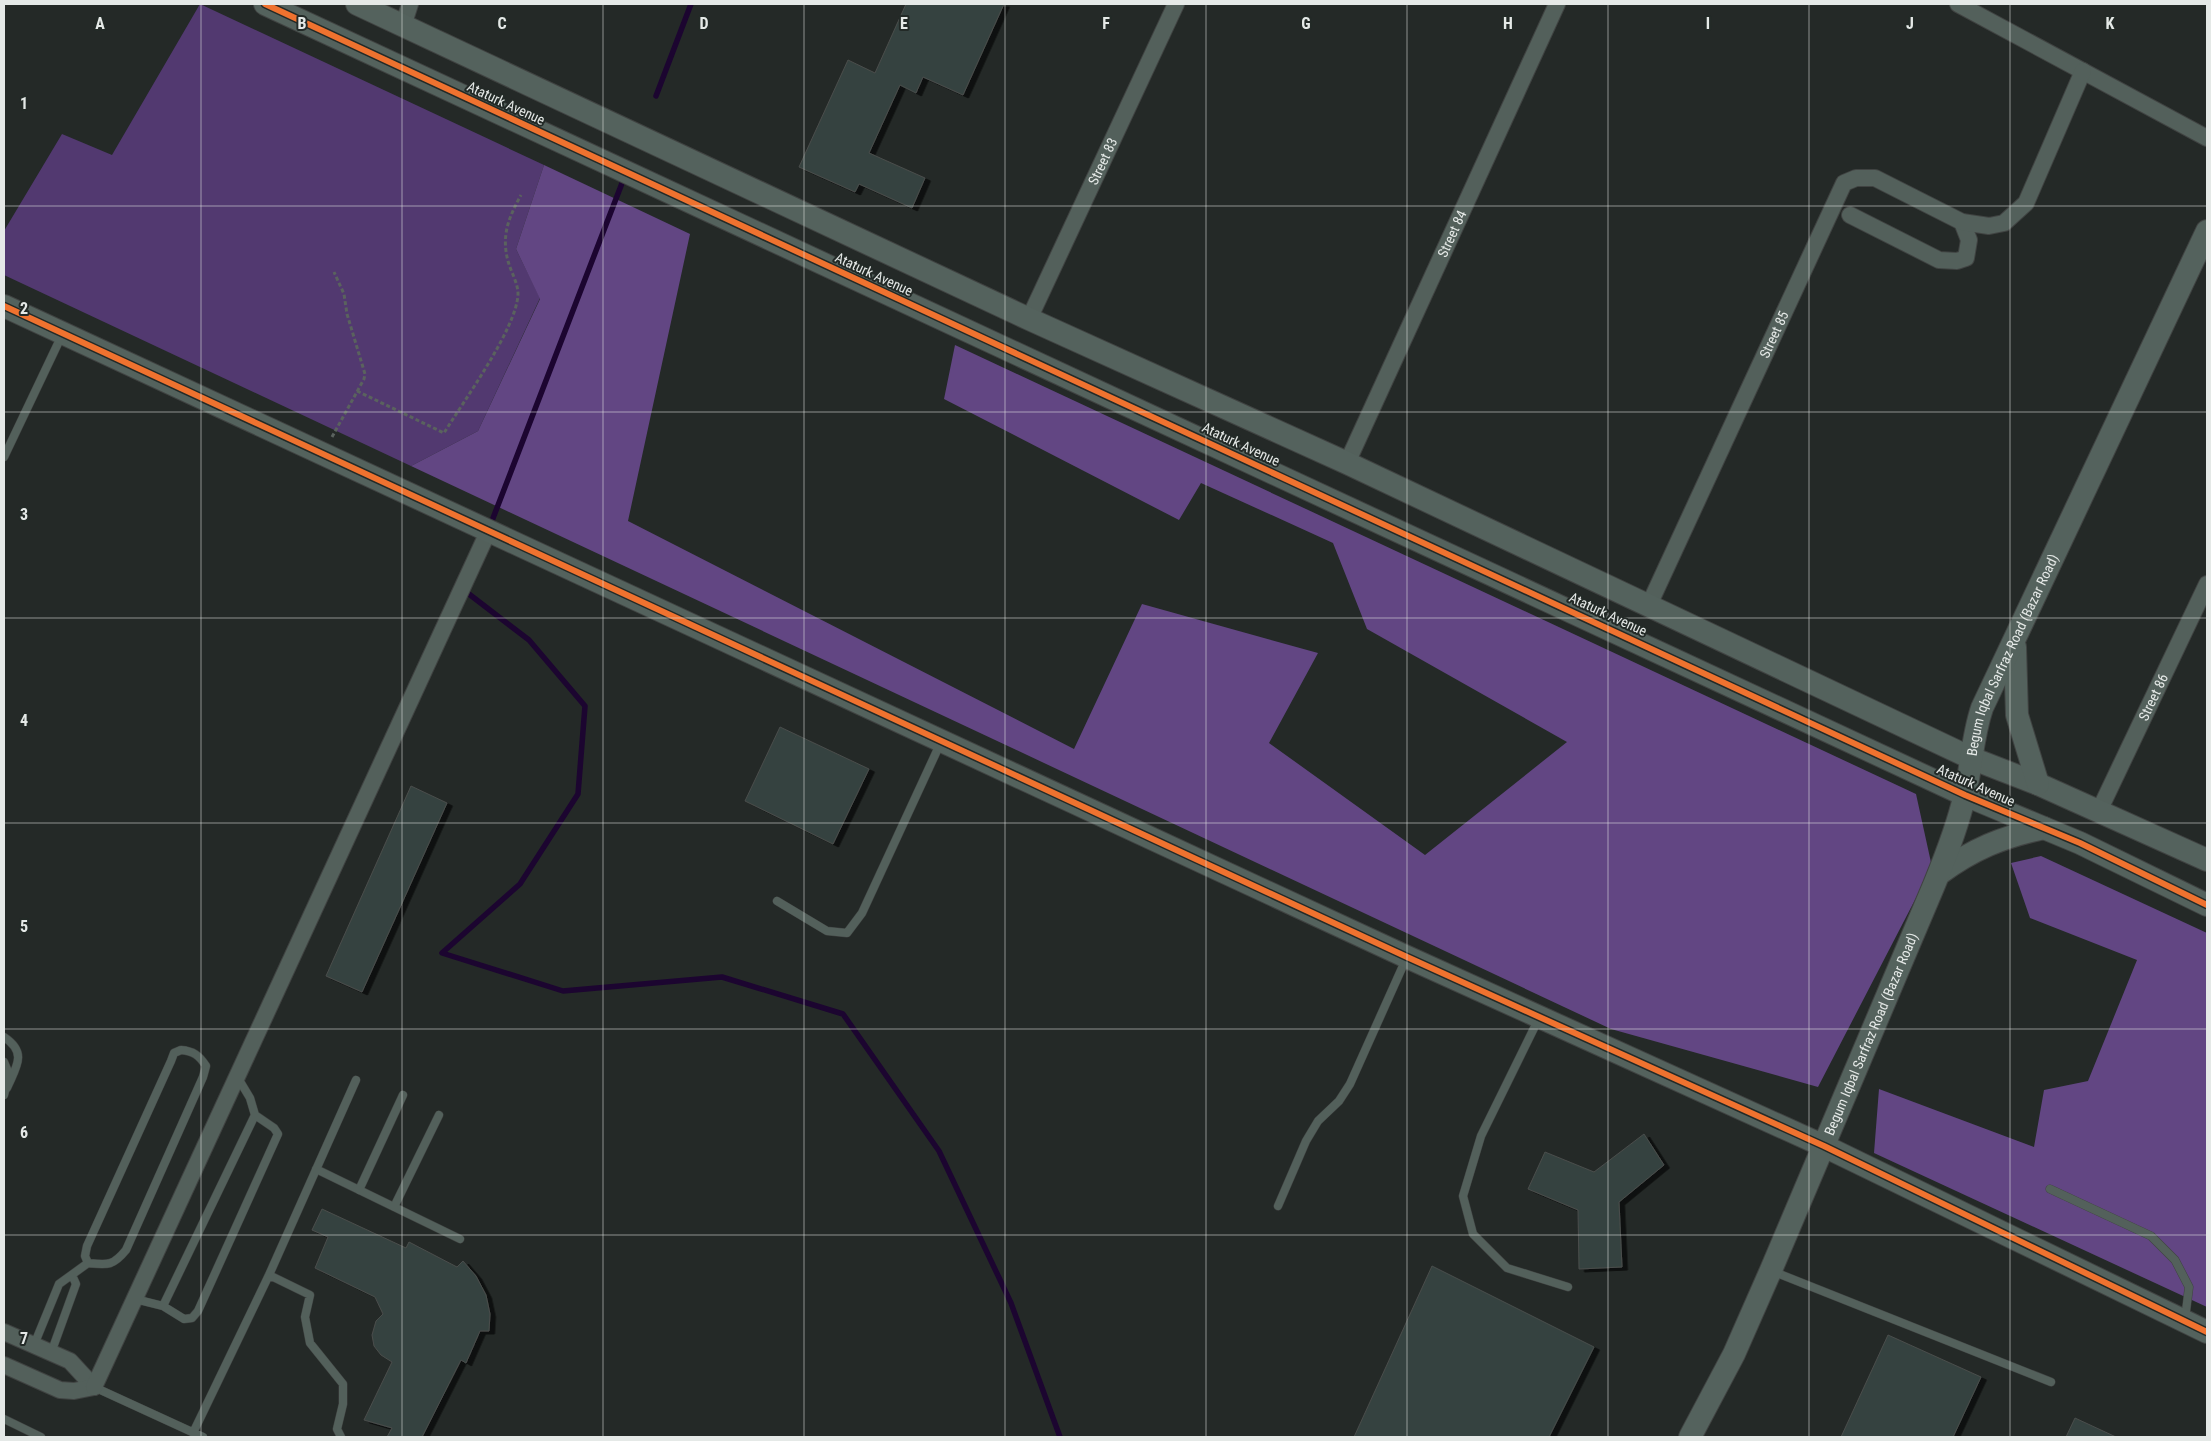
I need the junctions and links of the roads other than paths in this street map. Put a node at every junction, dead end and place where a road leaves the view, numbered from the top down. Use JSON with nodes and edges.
{"nodes":[{"id":1,"x":265,"y":4,"type":"edge"},
{"id":2,"x":357,"y":4,"type":"edge"},
{"id":3,"x":410,"y":4,"type":"edge"},
{"id":4,"x":1176,"y":4,"type":"edge"},
{"id":5,"x":1557,"y":4,"type":"edge"},
{"id":6,"x":1958,"y":4,"type":"edge"},
{"id":7,"x":403,"y":26,"type":"junction"},
{"id":8,"x":2083,"y":72,"type":"junction"},
{"id":9,"x":2207,"y":138,"type":"edge"},
{"id":10,"x":1850,"y":215,"type":"dead end"},
{"id":11,"x":1962,"y":222,"type":"junction"},
{"id":12,"x":2207,"y":231,"type":"edge"},
{"id":13,"x":955,"y":284,"type":"junction"},
{"id":14,"x":4,"y":306,"type":"edge"},
{"id":15,"x":942,"y":319,"type":"junction"},
{"id":16,"x":1029,"y":319,"type":"junction"},
{"id":17,"x":63,"y":334,"type":"junction"},
{"id":18,"x":4,"y":457,"type":"edge"},
{"id":19,"x":1347,"y":463,"type":"junction"},
{"id":20,"x":488,"y":532,"type":"junction"},
{"id":21,"x":2207,"y":584,"type":"edge"},
{"id":22,"x":1648,"y":605,"type":"junction"},
{"id":23,"x":2015,"y":638,"type":"junction"},
{"id":24,"x":942,"y":741,"type":"junction"},
{"id":25,"x":1971,"y":758,"type":"junction"},
{"id":26,"x":2038,"y":784,"type":"junction"},
{"id":27,"x":1965,"y":795,"type":"junction"},
{"id":28,"x":2099,"y":811,"type":"junction"},
{"id":29,"x":2044,"y":828,"type":"junction"},
{"id":30,"x":2207,"y":860,"type":"edge"},
{"id":31,"x":1938,"y":874,"type":"junction"},
{"id":32,"x":777,"y":901,"type":"dead end"},
{"id":33,"x":2207,"y":905,"type":"edge"},
{"id":34,"x":1407,"y":957,"type":"junction"},
{"id":35,"x":1540,"y":1016,"type":"junction"},
{"id":36,"x":4,"y":1037,"type":"edge"},
{"id":37,"x":4,"y":1062,"type":"edge"},
{"id":38,"x":237,"y":1076,"type":"junction"},
{"id":39,"x":356,"y":1080,"type":"dead end"},
{"id":40,"x":5,"y":1092,"type":"edge"},
{"id":41,"x":403,"y":1094,"type":"dead end"},
{"id":42,"x":255,"y":1115,"type":"junction"},
{"id":43,"x":439,"y":1115,"type":"dead end"},
{"id":44,"x":1824,"y":1146,"type":"junction"},
{"id":45,"x":316,"y":1169,"type":"junction"},
{"id":46,"x":2050,"y":1189,"type":"dead end"},
{"id":47,"x":359,"y":1190,"type":"junction"},
{"id":48,"x":1278,"y":1206,"type":"dead end"},
{"id":49,"x":394,"y":1207,"type":"junction"},
{"id":50,"x":460,"y":1239,"type":"dead end"},
{"id":51,"x":88,"y":1263,"type":"junction"},
{"id":52,"x":1771,"y":1270,"type":"junction"},
{"id":53,"x":72,"y":1275,"type":"junction"},
{"id":54,"x":269,"y":1275,"type":"junction"},
{"id":55,"x":1568,"y":1287,"type":"dead end"},
{"id":56,"x":135,"y":1299,"type":"junction"},
{"id":57,"x":163,"y":1306,"type":"junction"},
{"id":58,"x":2185,"y":1321,"type":"junction"},
{"id":59,"x":4,"y":1332,"type":"edge"},
{"id":60,"x":2207,"y":1332,"type":"edge"},
{"id":61,"x":34,"y":1345,"type":"junction"},
{"id":62,"x":51,"y":1353,"type":"junction"},
{"id":63,"x":4,"y":1365,"type":"edge"},
{"id":64,"x":2051,"y":1382,"type":"dead end"},
{"id":65,"x":94,"y":1386,"type":"junction"},
{"id":66,"x":4,"y":1418,"type":"edge"},
{"id":67,"x":193,"y":1433,"type":"junction"},
{"id":68,"x":41,"y":1437,"type":"edge"},
{"id":69,"x":203,"y":1437,"type":"edge"},
{"id":70,"x":341,"y":1437,"type":"edge"},
{"id":71,"x":1690,"y":1437,"type":"edge"}],
"edges":[{"from":1,"to":15,"type":"street","name":"Ataturk Avenue"},
{"from":2,"to":7,"type":"street","name":"Ataturk Avenue"},
{"from":3,"to":7,"type":"street"},
{"from":4,"to":16,"type":"street","name":"Street 83"},
{"from":5,"to":19,"type":"street","name":"Street 84"},
{"from":6,"to":8,"type":"street"},
{"from":7,"to":13,"type":"street","name":"Ataturk Avenue"},
{"from":8,"to":9,"type":"street"},
{"from":8,"to":11,"type":"street"},
{"from":10,"to":11,"type":"street"},
{"from":11,"to":22,"type":"street","name":"Street 85"},
{"from":12,"to":23,"type":"street","name":"Begum Iqbal Sarfraz Road (Bazar Road)"},
{"from":13,"to":15,"type":"street"},
{"from":13,"to":16,"type":"street","name":"Ataturk Avenue"},
{"from":14,"to":17,"type":"street"},
{"from":15,"to":27,"type":"street","name":"Ataturk Avenue"},
{"from":16,"to":19,"type":"street","name":"Ataturk Avenue"},
{"from":17,"to":18,"type":"lane"},
{"from":17,"to":20,"type":"street"},
{"from":19,"to":22,"type":"street","name":"Ataturk Avenue"},
{"from":20,"to":24,"type":"street"},
{"from":20,"to":38,"type":"street"},
{"from":21,"to":28,"type":"street","name":"Street 86"},
{"from":22,"to":25,"type":"street","name":"Ataturk Avenue"},
{"from":23,"to":25,"type":"street","name":"Begum Iqbal Sarfraz Road (Bazar Road)"},
{"from":23,"to":26,"type":"street"},
{"from":24,"to":32,"type":"lane"},
{"from":24,"to":34,"type":"street"},
{"from":25,"to":26,"type":"street","name":"Ataturk Avenue"},
{"from":25,"to":27,"type":"street","name":"Begum Iqbal Sarfraz Road (Bazar Road)"},
{"from":26,"to":28,"type":"street","name":"Ataturk Avenue"},
{"from":27,"to":29,"type":"street","name":"Ataturk Avenue"},
{"from":27,"to":31,"type":"street","name":"Begum Iqbal Sarfraz Road (Bazar Road)"},
{"from":28,"to":30,"type":"street","name":"Ataturk Avenue"},
{"from":29,"to":31,"type":"street"},
{"from":29,"to":33,"type":"street","name":"Ataturk Avenue"},
{"from":31,"to":44,"type":"street","name":"Begum Iqbal Sarfraz Road (Bazar Road)"},
{"from":34,"to":35,"type":"street"},
{"from":34,"to":48,"type":"lane"},
{"from":35,"to":44,"type":"street"},
{"from":35,"to":55,"type":"lane"},
{"from":36,"to":40,"type":"lane"},
{"from":37,"to":40,"type":"lane"},
{"from":38,"to":42,"type":"lane"},
{"from":38,"to":56,"type":"street"},
{"from":39,"to":45,"type":"lane"},
{"from":41,"to":47,"type":"lane"},
{"from":42,"to":57,"type":"lane"},
{"from":42,"to":57,"type":"lane"},
{"from":43,"to":49,"type":"lane"},
{"from":44,"to":52,"type":"street","name":"Begum Iqbal Sarfraz Road (Bazar Road)"},
{"from":44,"to":58,"type":"street"},
{"from":45,"to":47,"type":"lane"},
{"from":45,"to":54,"type":"lane"},
{"from":46,"to":58,"type":"lane"},
{"from":47,"to":49,"type":"lane"},
{"from":49,"to":50,"type":"lane"},
{"from":51,"to":51,"type":"lane"},
{"from":51,"to":53,"type":"lane"},
{"from":52,"to":64,"type":"lane"},
{"from":52,"to":71,"type":"street","name":"Begum Iqbal Sarfraz Road (Bazar Road)"},
{"from":53,"to":61,"type":"lane"},
{"from":53,"to":62,"type":"lane"},
{"from":54,"to":67,"type":"lane"},
{"from":54,"to":70,"type":"lane"},
{"from":56,"to":57,"type":"lane"},
{"from":56,"to":65,"type":"street"},
{"from":58,"to":60,"type":"street"},
{"from":59,"to":61,"type":"street"},
{"from":61,"to":62,"type":"street"},
{"from":62,"to":65,"type":"street"},
{"from":63,"to":65,"type":"street"},
{"from":65,"to":67,"type":"lane"},
{"from":66,"to":68,"type":"lane"},
{"from":67,"to":69,"type":"lane"}]}
